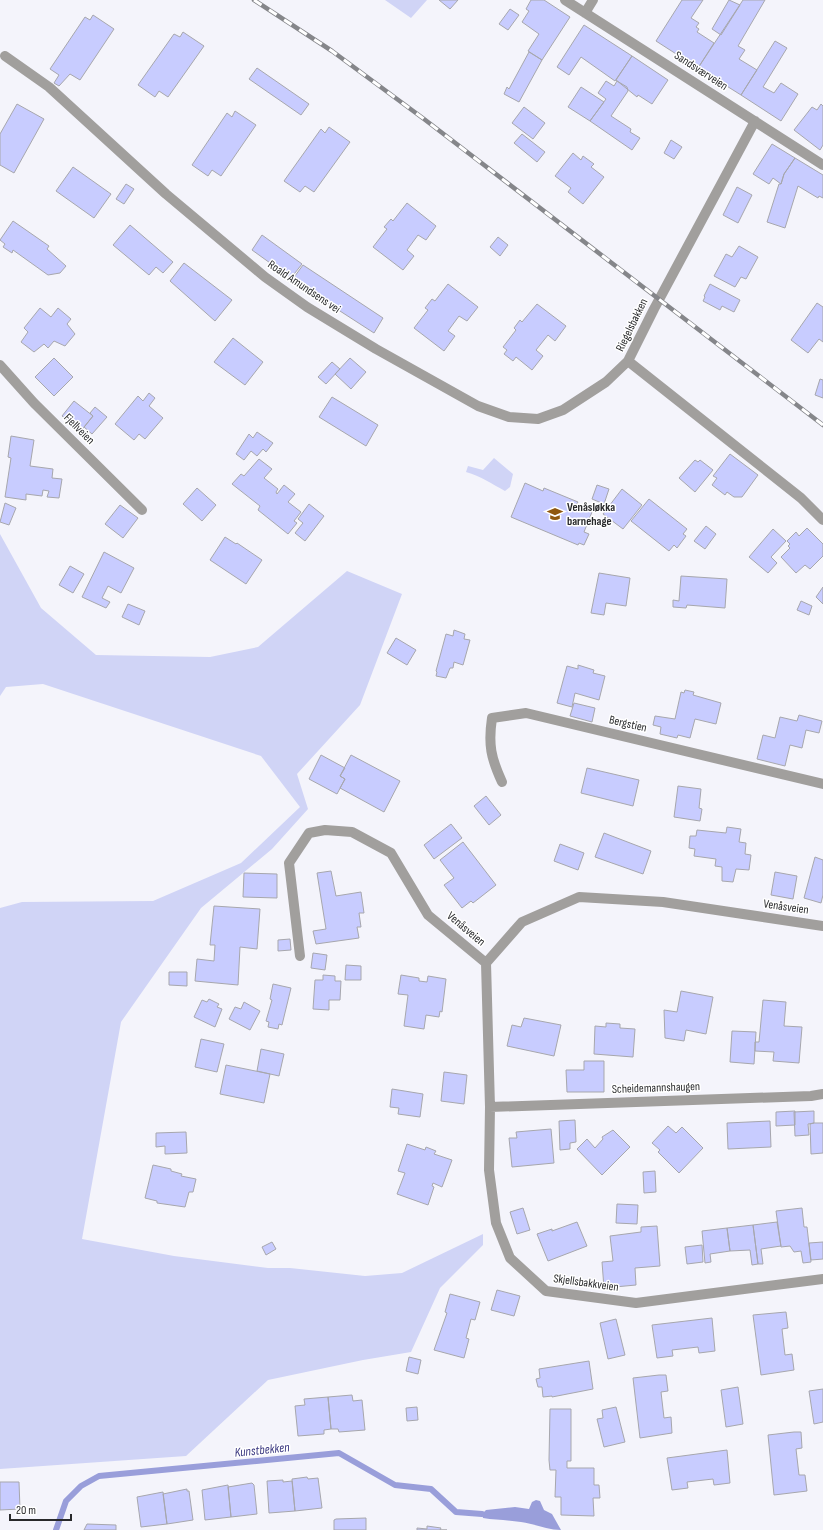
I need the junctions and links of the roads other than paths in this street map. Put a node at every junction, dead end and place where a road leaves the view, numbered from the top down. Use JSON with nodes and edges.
{"nodes":[{"id":1,"x":565,"y":0,"type":"edge"},
{"id":2,"x":593,"y":0,"type":"edge"},
{"id":3,"x":585,"y":13,"type":"junction"},
{"id":4,"x":4,"y":56,"type":"dead end"},
{"id":5,"x":755,"y":121,"type":"junction"},
{"id":6,"x":823,"y":165,"type":"edge"},
{"id":7,"x":628,"y":361,"type":"junction"},
{"id":8,"x":0,"y":365,"type":"edge"},
{"id":9,"x":142,"y":510,"type":"dead end"},
{"id":10,"x":823,"y":520,"type":"edge"},
{"id":11,"x":502,"y":782,"type":"dead end"},
{"id":12,"x":823,"y":784,"type":"edge"},
{"id":13,"x":823,"y":926,"type":"edge"},
{"id":14,"x":300,"y":956,"type":"dead end"},
{"id":15,"x":486,"y":962,"type":"junction"},
{"id":16,"x":823,"y":1094,"type":"edge"},
{"id":17,"x":490,"y":1107,"type":"junction"},
{"id":18,"x":823,"y":1279,"type":"edge"}],
"edges":[{"from":1,"to":3,"type":"street","name":"Sandsværveien"},
{"from":2,"to":3,"type":"street"},
{"from":3,"to":5,"type":"street","name":"Sandsværveien"},
{"from":4,"to":7,"type":"street","name":"Roald Amundsens vei"},
{"from":5,"to":6,"type":"street","name":"Sandsværveien"},
{"from":5,"to":7,"type":"street","name":"Riegelsbakken"},
{"from":7,"to":10,"type":"street","name":"Riegelsbakken"},
{"from":8,"to":9,"type":"street","name":"Fjellveien"},
{"from":11,"to":12,"type":"street","name":"Bergstien"},
{"from":13,"to":15,"type":"street","name":"Venåsveien"},
{"from":14,"to":15,"type":"street","name":"Venåsveien"},
{"from":15,"to":17,"type":"street","name":"Skjellsbakkveien"},
{"from":16,"to":17,"type":"street","name":"Scheidemannshaugen"},
{"from":17,"to":18,"type":"street","name":"Skjellsbakkveien"}]}
